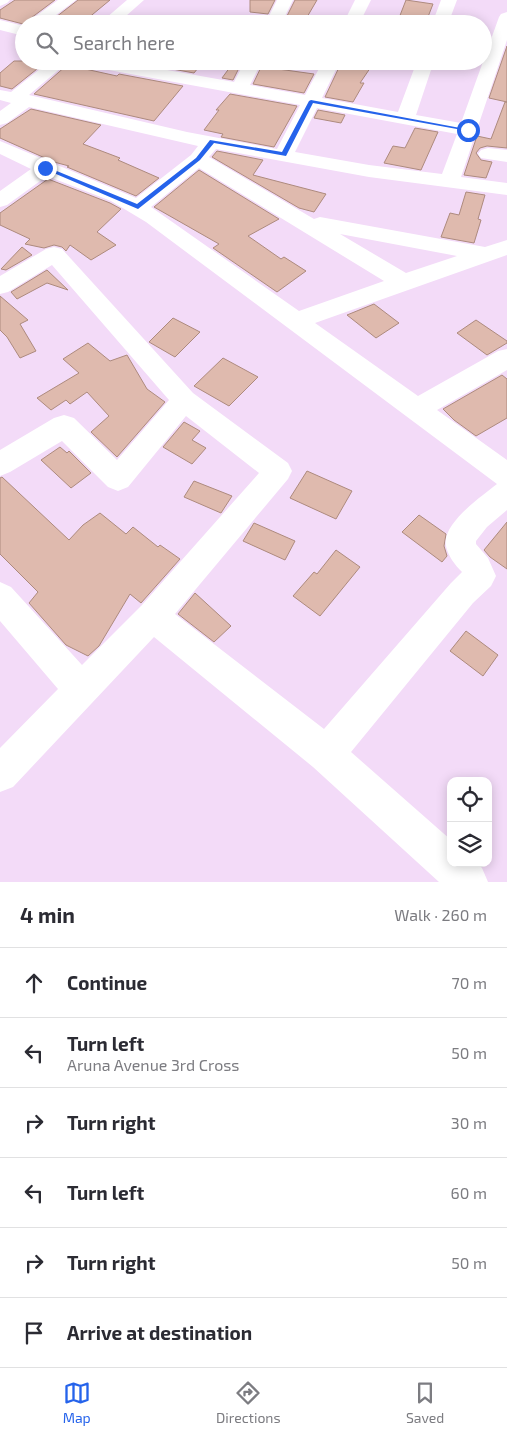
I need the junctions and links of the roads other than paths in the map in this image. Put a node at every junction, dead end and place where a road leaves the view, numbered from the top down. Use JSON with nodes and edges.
{"nodes":[{"id":1,"x":68,"y":0,"type":"edge"},
{"id":2,"x":285,"y":0,"type":"edge"},
{"id":3,"x":363,"y":0,"type":"edge"},
{"id":4,"x":449,"y":0,"type":"edge"},
{"id":5,"x":130,"y":1,"type":"edge"},
{"id":6,"x":46,"y":15,"type":"edge"},
{"id":7,"x":116,"y":15,"type":"edge"},
{"id":8,"x":278,"y":15,"type":"edge"},
{"id":9,"x":356,"y":15,"type":"edge"},
{"id":10,"x":443,"y":15,"type":"edge"},
{"id":11,"x":507,"y":17,"type":"edge"},
{"id":12,"x":0,"y":25,"type":"edge"},
{"id":13,"x":15,"y":27,"type":"edge"},
{"id":14,"x":492,"y":60,"type":"edge"},
{"id":15,"x":50,"y":70,"type":"edge"},
{"id":16,"x":134,"y":70,"type":"edge"},
{"id":17,"x":249,"y":70,"type":"edge"},
{"id":18,"x":327,"y":70,"type":"edge"},
{"id":19,"x":423,"y":70,"type":"edge"},
{"id":20,"x":489,"y":70,"type":"edge"},
{"id":21,"x":239,"y":90,"type":"junction"},
{"id":22,"x":14,"y":98,"type":"edge"},
{"id":23,"x":311,"y":101,"type":"junction"},
{"id":24,"x":405,"y":119,"type":"junction"},
{"id":25,"x":0,"y":120,"type":"edge"},
{"id":26,"x":468,"y":130,"type":"junction"},
{"id":27,"x":212,"y":142,"type":"junction"},
{"id":28,"x":0,"y":147,"type":"edge"},
{"id":29,"x":284,"y":154,"type":"junction"},
{"id":30,"x":198,"y":159,"type":"junction"},
{"id":31,"x":45,"y":168,"type":"junction"},
{"id":32,"x":450,"y":181,"type":"junction"},
{"id":33,"x":507,"y":189,"type":"edge"},
{"id":34,"x":0,"y":201,"type":"edge"},
{"id":35,"x":138,"y":207,"type":"junction"},
{"id":36,"x":303,"y":221,"type":"junction"},
{"id":37,"x":507,"y":247,"type":"edge"},
{"id":38,"x":486,"y":254,"type":"junction"},
{"id":39,"x":404,"y":282,"type":"junction"},
{"id":40,"x":0,"y":286,"type":"edge"},
{"id":41,"x":295,"y":321,"type":"junction"},
{"id":42,"x":507,"y":358,"type":"edge"},
{"id":43,"x":184,"y":400,"type":"junction"},
{"id":44,"x":416,"y":410,"type":"junction"},
{"id":45,"x":0,"y":464,"type":"edge"},
{"id":46,"x":507,"y":476,"type":"edge"},
{"id":47,"x":507,"y":493,"type":"edge"},
{"id":48,"x":0,"y":597,"type":"edge"},
{"id":49,"x":153,"y":616,"type":"junction"},
{"id":50,"x":80,"y":689,"type":"junction"},
{"id":51,"x":326,"y":754,"type":"junction"},
{"id":52,"x":0,"y":774,"type":"edge"},
{"id":53,"x":468,"y":882,"type":"edge"}],
"edges":[{"from":1,"to":6,"type":"street"},
{"from":2,"to":8,"type":"street"},
{"from":3,"to":9,"type":"street"},
{"from":4,"to":10,"type":"street"},
{"from":5,"to":7,"type":"street"},
{"from":11,"to":14,"type":"street"},
{"from":12,"to":13,"type":"street"},
{"from":15,"to":22,"type":"street"},
{"from":16,"to":21,"type":"street"},
{"from":17,"to":21,"type":"street"},
{"from":18,"to":23,"type":"street"},
{"from":19,"to":24,"type":"street"},
{"from":20,"to":26,"type":"street"},
{"from":21,"to":23,"type":"street"},
{"from":22,"to":25,"type":"street"},
{"from":22,"to":27,"type":"street"},
{"from":23,"to":24,"type":"street"},
{"from":23,"to":29,"type":"street"},
{"from":24,"to":26,"type":"street"},
{"from":26,"to":32,"type":"street"},
{"from":27,"to":29,"type":"street"},
{"from":27,"to":30,"type":"street"},
{"from":28,"to":31,"type":"street"},
{"from":29,"to":32,"type":"street"},
{"from":30,"to":35,"type":"street"},
{"from":30,"to":36,"type":"street"},
{"from":31,"to":34,"type":"street"},
{"from":31,"to":35,"type":"street"},
{"from":32,"to":33,"type":"street"},
{"from":35,"to":41,"type":"street"},
{"from":36,"to":38,"type":"street"},
{"from":36,"to":39,"type":"street"},
{"from":37,"to":38,"type":"street"},
{"from":38,"to":39,"type":"street"},
{"from":39,"to":41,"type":"street"},
{"from":40,"to":43,"type":"street"},
{"from":41,"to":44,"type":"street"},
{"from":42,"to":44,"type":"street"},
{"from":43,"to":45,"type":"street"},
{"from":43,"to":49,"type":"street"},
{"from":44,"to":46,"type":"street"},
{"from":47,"to":51,"type":"street"},
{"from":48,"to":50,"type":"street"},
{"from":49,"to":50,"type":"street"},
{"from":49,"to":51,"type":"street"},
{"from":50,"to":52,"type":"street"},
{"from":51,"to":53,"type":"street"}]}
